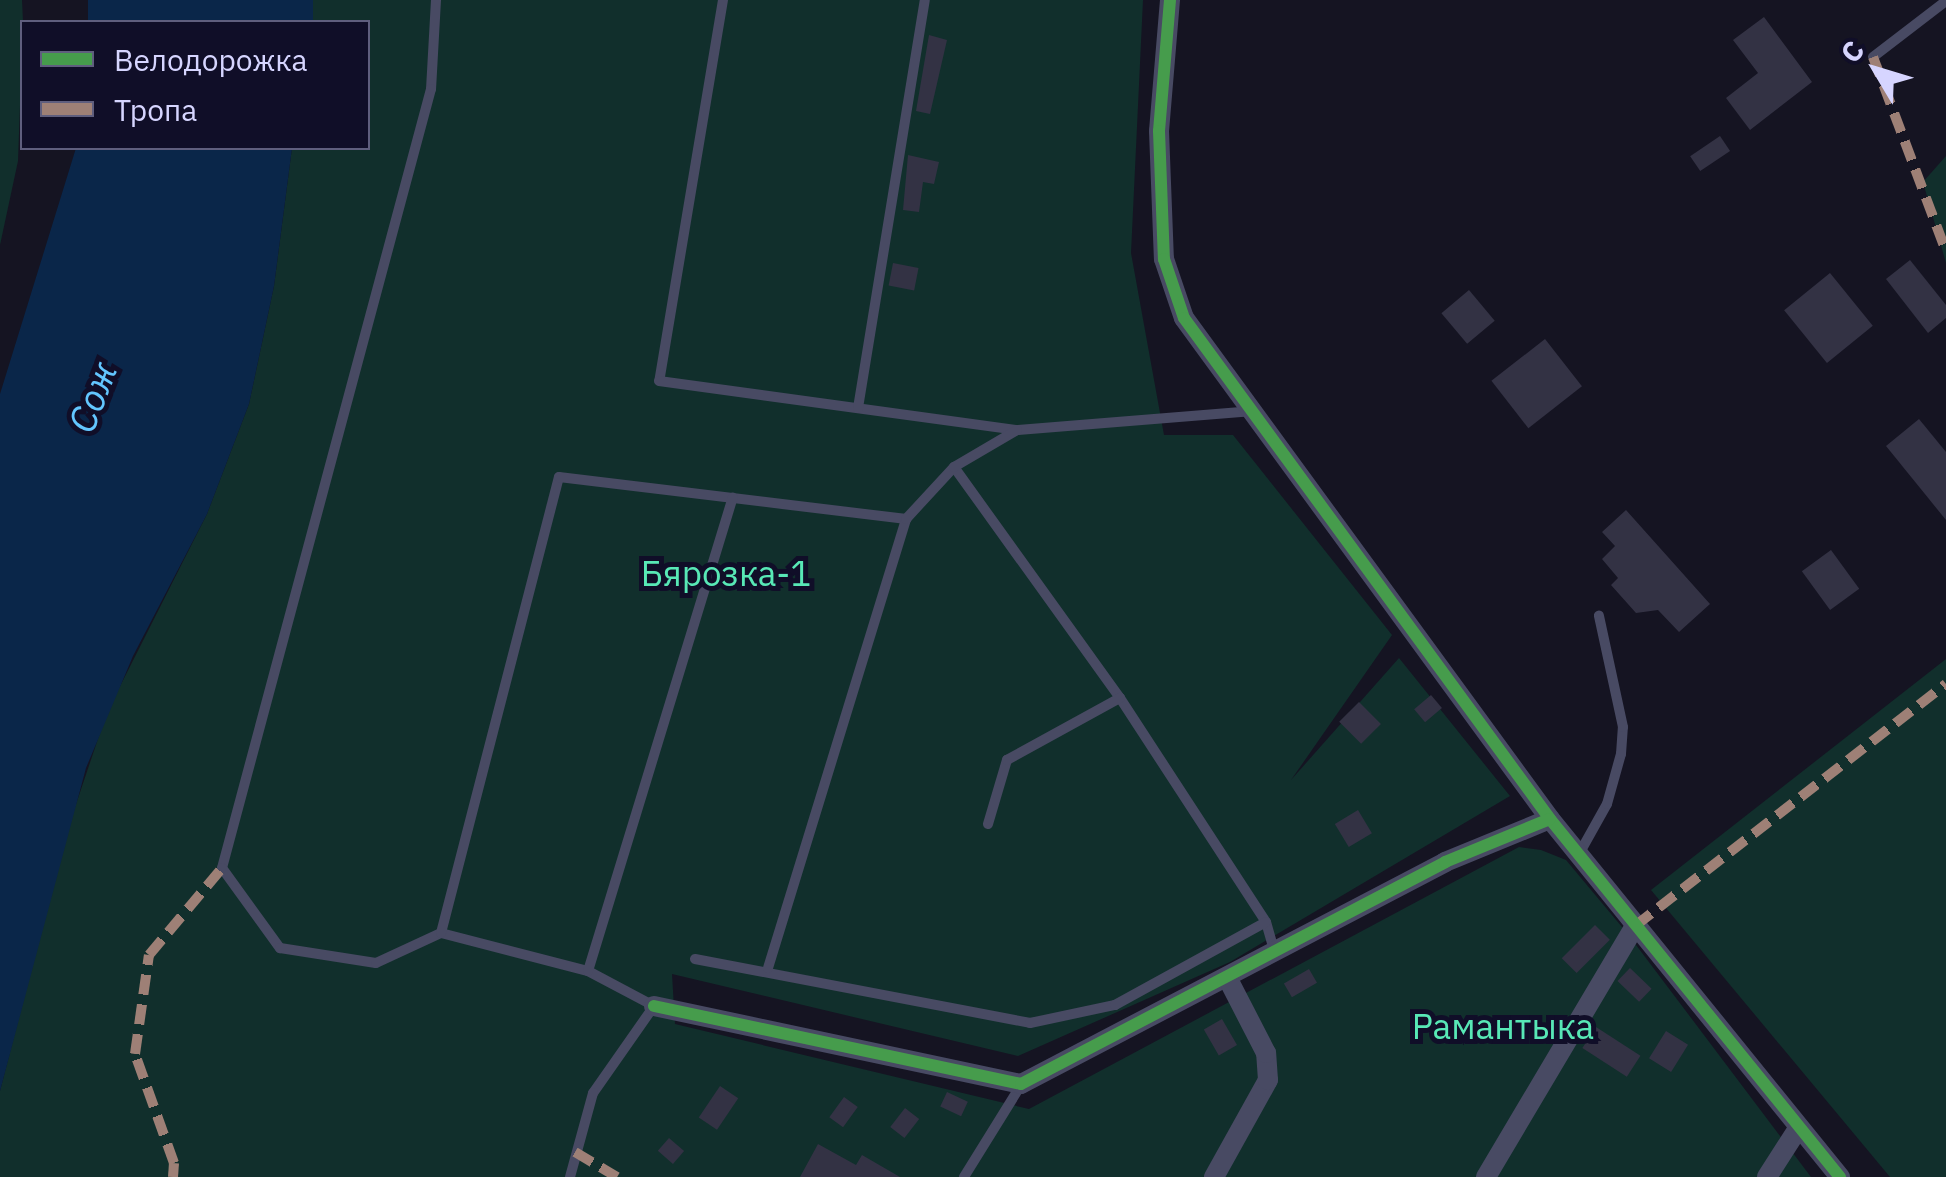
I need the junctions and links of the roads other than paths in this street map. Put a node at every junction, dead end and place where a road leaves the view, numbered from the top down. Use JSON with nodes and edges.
{"nodes":[{"id":1,"x":436,"y":0,"type":"edge"},
{"id":2,"x":723,"y":0,"type":"edge"},
{"id":3,"x":925,"y":0,"type":"edge"},
{"id":4,"x":1170,"y":0,"type":"edge"},
{"id":5,"x":1946,"y":1,"type":"edge"},
{"id":6,"x":1872,"y":57,"type":"dead end"},
{"id":7,"x":858,"y":408,"type":"junction"},
{"id":8,"x":1256,"y":410,"type":"junction"},
{"id":9,"x":1018,"y":430,"type":"junction"},
{"id":10,"x":954,"y":468,"type":"junction"},
{"id":11,"x":732,"y":498,"type":"junction"},
{"id":12,"x":906,"y":520,"type":"junction"},
{"id":13,"x":1598,"y":616,"type":"dead end"},
{"id":14,"x":1120,"y":698,"type":"junction"},
{"id":15,"x":1550,"y":819,"type":"junction"},
{"id":16,"x":988,"y":824,"type":"dead end"},
{"id":17,"x":1578,"y":855,"type":"junction"},
{"id":18,"x":1266,"y":922,"type":"junction"},
{"id":19,"x":1635,"y":926,"type":"junction"},
{"id":20,"x":442,"y":933,"type":"junction"},
{"id":21,"x":1276,"y":954,"type":"junction"},
{"id":22,"x":695,"y":959,"type":"dead end"},
{"id":23,"x":768,"y":968,"type":"junction"},
{"id":24,"x":588,"y":971,"type":"junction"},
{"id":25,"x":1229,"y":980,"type":"junction"},
{"id":26,"x":654,"y":1006,"type":"junction"},
{"id":27,"x":1022,"y":1084,"type":"junction"},
{"id":28,"x":1799,"y":1128,"type":"junction"},
{"id":29,"x":570,"y":1177,"type":"edge"},
{"id":30,"x":964,"y":1177,"type":"edge"},
{"id":31,"x":1214,"y":1177,"type":"edge"},
{"id":32,"x":1486,"y":1177,"type":"edge"},
{"id":33,"x":1767,"y":1177,"type":"edge"},
{"id":34,"x":1840,"y":1177,"type":"edge"}],
"edges":[{"from":1,"to":20,"type":"lane"},
{"from":2,"to":7,"type":"lane"},
{"from":3,"to":7,"type":"lane"},
{"from":4,"to":8,"type":"street"},
{"from":5,"to":6,"type":"lane"},
{"from":7,"to":9,"type":"lane"},
{"from":8,"to":9,"type":"lane"},
{"from":8,"to":15,"type":"street"},
{"from":9,"to":10,"type":"lane"},
{"from":10,"to":12,"type":"lane"},
{"from":10,"to":14,"type":"lane"},
{"from":11,"to":12,"type":"lane"},
{"from":11,"to":20,"type":"lane"},
{"from":11,"to":24,"type":"lane"},
{"from":12,"to":23,"type":"lane"},
{"from":13,"to":17,"type":"lane"},
{"from":14,"to":16,"type":"lane"},
{"from":14,"to":18,"type":"lane"},
{"from":15,"to":17,"type":"street"},
{"from":15,"to":21,"type":"street"},
{"from":17,"to":19,"type":"street"},
{"from":18,"to":21,"type":"lane"},
{"from":18,"to":23,"type":"lane"},
{"from":19,"to":28,"type":"street"},
{"from":19,"to":32,"type":"street"},
{"from":20,"to":24,"type":"lane"},
{"from":21,"to":25,"type":"street"},
{"from":22,"to":23,"type":"lane"},
{"from":24,"to":26,"type":"lane"},
{"from":25,"to":27,"type":"street"},
{"from":25,"to":31,"type":"street"},
{"from":26,"to":27,"type":"street"},
{"from":26,"to":29,"type":"lane"},
{"from":27,"to":30,"type":"lane"},
{"from":28,"to":33,"type":"street"},
{"from":28,"to":34,"type":"street"}]}
